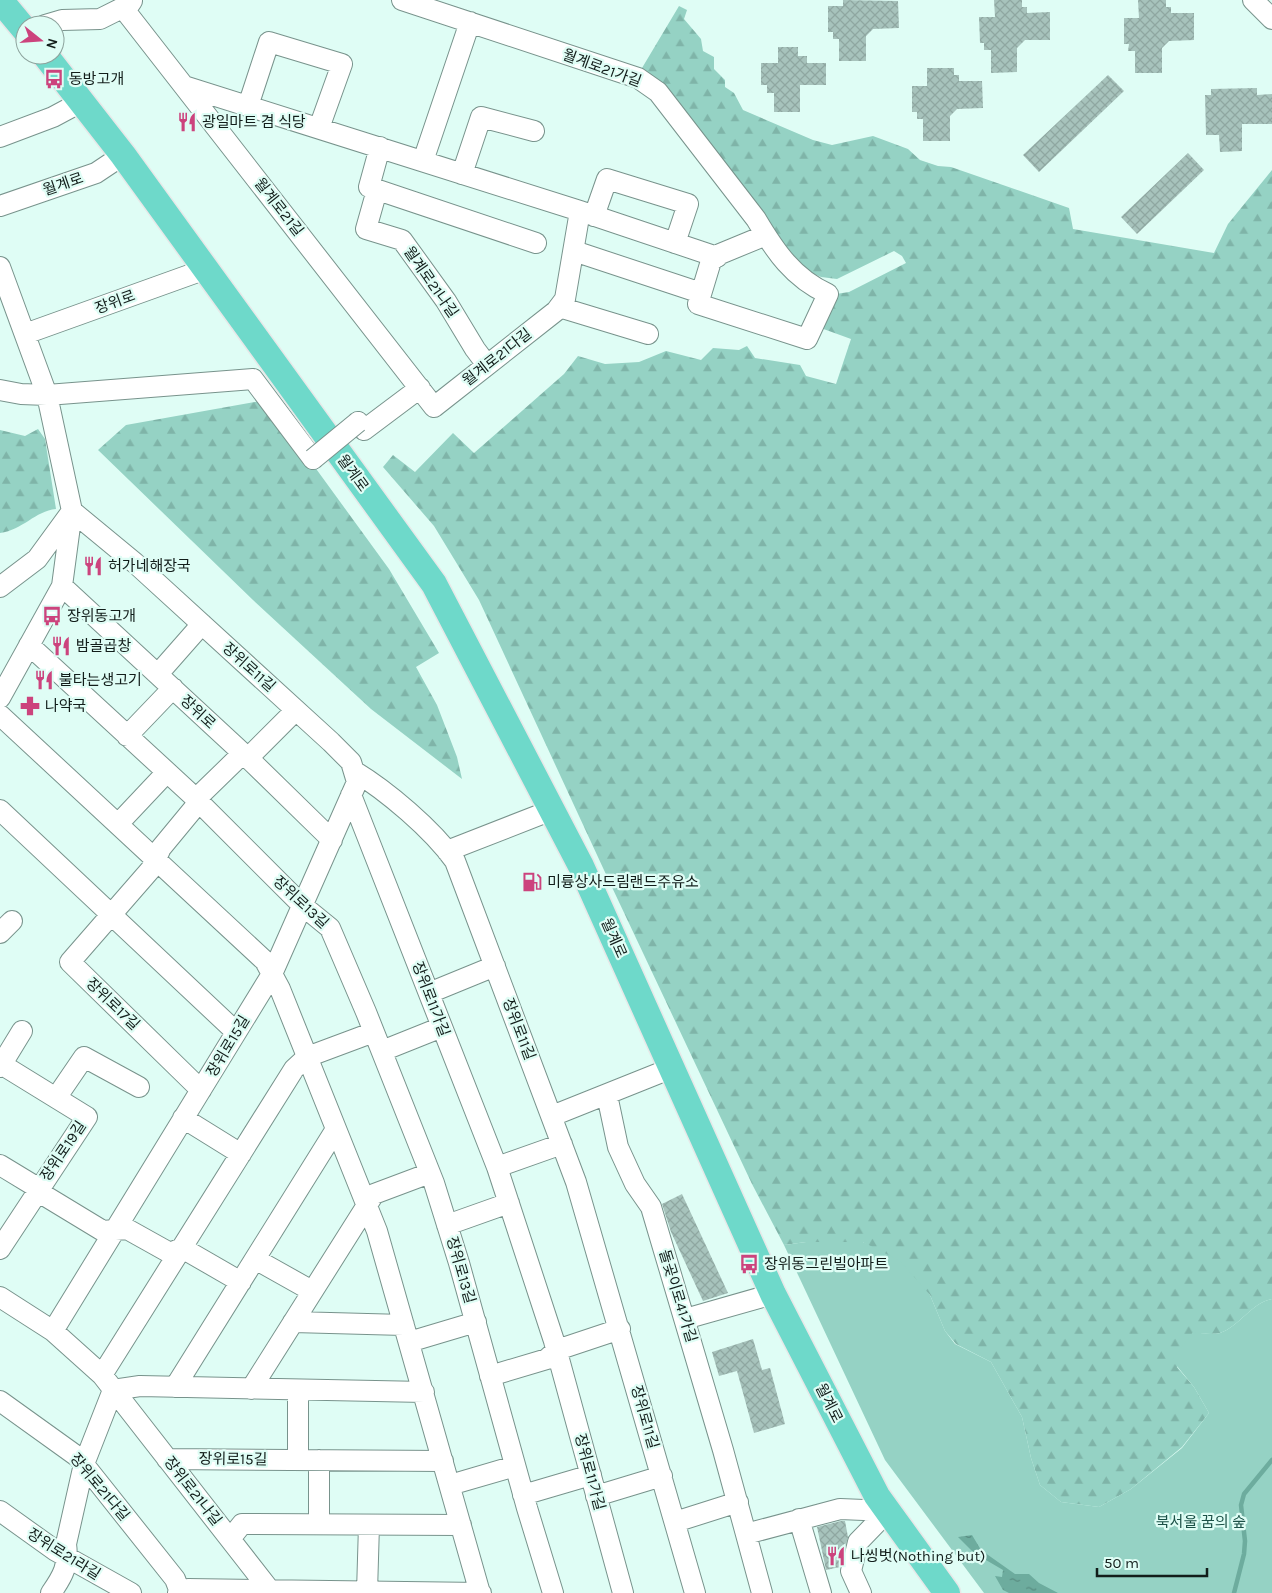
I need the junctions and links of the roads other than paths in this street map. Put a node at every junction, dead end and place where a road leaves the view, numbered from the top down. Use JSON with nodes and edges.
{"nodes":[{"id":1,"x":0,"y":0,"type":"edge"},
{"id":2,"x":402,"y":0,"type":"edge"},
{"id":3,"x":1253,"y":0,"type":"edge"},
{"id":4,"x":128,"y":4,"type":"edge"},
{"id":5,"x":15,"y":18,"type":"edge"},
{"id":6,"x":1272,"y":18,"type":"edge"},
{"id":7,"x":65,"y":20,"type":"edge"},
{"id":8,"x":470,"y":22,"type":"junction"},
{"id":9,"x":53,"y":65,"type":"edge"},
{"id":10,"x":184,"y":86,"type":"junction"},
{"id":11,"x":81,"y":102,"type":"junction"},
{"id":12,"x":248,"y":106,"type":"junction"},
{"id":13,"x":319,"y":128,"type":"junction"},
{"id":14,"x":534,"y":131,"type":"dead end"},
{"id":15,"x":0,"y":137,"type":"edge"},
{"id":16,"x":380,"y":148,"type":"junction"},
{"id":17,"x":122,"y":154,"type":"junction"},
{"id":18,"x":423,"y":161,"type":"junction"},
{"id":19,"x":462,"y":174,"type":"junction"},
{"id":20,"x":377,"y":190,"type":"junction"},
{"id":21,"x":0,"y":206,"type":"edge"},
{"id":22,"x":587,"y":213,"type":"junction"},
{"id":23,"x":766,"y":235,"type":"junction"},
{"id":24,"x":536,"y":243,"type":"dead end"},
{"id":25,"x":676,"y":243,"type":"junction"},
{"id":26,"x":574,"y":251,"type":"junction"},
{"id":27,"x":717,"y":257,"type":"junction"},
{"id":28,"x":0,"y":267,"type":"edge"},
{"id":29,"x":206,"y":269,"type":"junction"},
{"id":30,"x":701,"y":293,"type":"junction"},
{"id":31,"x":6,"y":302,"type":"edge"},
{"id":32,"x":559,"y":306,"type":"junction"},
{"id":33,"x":24,"y":334,"type":"junction"},
{"id":34,"x":648,"y":334,"type":"dead end"},
{"id":35,"x":487,"y":365,"type":"junction"},
{"id":36,"x":420,"y":388,"type":"junction"},
{"id":37,"x":0,"y":390,"type":"edge"},
{"id":38,"x":47,"y":395,"type":"junction"},
{"id":39,"x":434,"y":406,"type":"joint"},
{"id":40,"x":72,"y":511,"type":"junction"},
{"id":41,"x":62,"y":586,"type":"junction"},
{"id":42,"x":0,"y":587,"type":"edge"},
{"id":43,"x":202,"y":624,"type":"junction"},
{"id":44,"x":29,"y":645,"type":"junction"},
{"id":45,"x":158,"y":674,"type":"junction"},
{"id":46,"x":173,"y":688,"type":"junction"},
{"id":47,"x":0,"y":698,"type":"edge"},
{"id":48,"x":296,"y":710,"type":"junction"},
{"id":49,"x":0,"y":715,"type":"edge"},
{"id":50,"x":127,"y":736,"type":"junction"},
{"id":51,"x":248,"y":758,"type":"junction"},
{"id":52,"x":354,"y":771,"type":"junction"},
{"id":53,"x":166,"y":772,"type":"junction"},
{"id":54,"x":351,"y":795,"type":"junction"},
{"id":55,"x":199,"y":802,"type":"junction"},
{"id":56,"x":0,"y":810,"type":"edge"},
{"id":57,"x":552,"y":810,"type":"junction"},
{"id":58,"x":118,"y":824,"type":"junction"},
{"id":59,"x":332,"y":840,"type":"junction"},
{"id":60,"x":447,"y":851,"type":"junction"},
{"id":61,"x":157,"y":860,"type":"junction"},
{"id":62,"x":303,"y":906,"type":"junction"},
{"id":63,"x":112,"y":914,"type":"junction"},
{"id":64,"x":495,"y":966,"type":"junction"},
{"id":65,"x":272,"y":974,"type":"junction"},
{"id":66,"x":429,"y":993,"type":"junction"},
{"id":67,"x":442,"y":1027,"type":"junction"},
{"id":68,"x":22,"y":1031,"type":"dead end"},
{"id":69,"x":236,"y":1032,"type":"junction"},
{"id":70,"x":374,"y":1032,"type":"junction"},
{"id":71,"x":382,"y":1051,"type":"junction"},
{"id":72,"x":307,"y":1058,"type":"junction"},
{"id":73,"x":1,"y":1066,"type":"edge"},
{"id":74,"x":672,"y":1068,"type":"junction"},
{"id":75,"x":138,"y":1087,"type":"dead end"},
{"id":76,"x":201,"y":1090,"type":"junction"},
{"id":77,"x":608,"y":1095,"type":"junction"},
{"id":78,"x":56,"y":1098,"type":"junction"},
{"id":79,"x":552,"y":1116,"type":"junction"},
{"id":80,"x":183,"y":1118,"type":"junction"},
{"id":81,"x":336,"y":1129,"type":"junction"},
{"id":82,"x":562,"y":1144,"type":"junction"},
{"id":83,"x":241,"y":1154,"type":"junction"},
{"id":84,"x":0,"y":1165,"type":"edge"},
{"id":85,"x":497,"y":1167,"type":"junction"},
{"id":86,"x":430,"y":1173,"type":"junction"},
{"id":87,"x":37,"y":1189,"type":"junction"},
{"id":88,"x":366,"y":1203,"type":"junction"},
{"id":89,"x":509,"y":1203,"type":"junction"},
{"id":90,"x":447,"y":1225,"type":"junction"},
{"id":91,"x":114,"y":1231,"type":"junction"},
{"id":92,"x":182,"y":1248,"type":"junction"},
{"id":93,"x":0,"y":1249,"type":"edge"},
{"id":94,"x":255,"y":1259,"type":"junction"},
{"id":95,"x":241,"y":1282,"type":"junction"},
{"id":96,"x":312,"y":1291,"type":"junction"},
{"id":97,"x":773,"y":1294,"type":"junction"},
{"id":98,"x":0,"y":1297,"type":"edge"},
{"id":99,"x":685,"y":1319,"type":"junction"},
{"id":100,"x":293,"y":1322,"type":"junction"},
{"id":101,"x":476,"y":1322,"type":"junction"},
{"id":102,"x":620,"y":1329,"type":"junction"},
{"id":103,"x":53,"y":1331,"type":"junction"},
{"id":104,"x":407,"y":1334,"type":"junction"},
{"id":105,"x":557,"y":1350,"type":"junction"},
{"id":106,"x":490,"y":1376,"type":"junction"},
{"id":107,"x":108,"y":1383,"type":"junction"},
{"id":108,"x":175,"y":1387,"type":"junction"},
{"id":109,"x":251,"y":1389,"type":"junction"},
{"id":110,"x":298,"y":1390,"type":"junction"},
{"id":111,"x":424,"y":1392,"type":"junction"},
{"id":112,"x":0,"y":1402,"type":"edge"},
{"id":113,"x":168,"y":1459,"type":"junction"},
{"id":114,"x":298,"y":1460,"type":"junction"},
{"id":115,"x":319,"y":1460,"type":"junction"},
{"id":116,"x":443,"y":1461,"type":"junction"},
{"id":117,"x":84,"y":1464,"type":"junction"},
{"id":118,"x":515,"y":1466,"type":"junction"},
{"id":119,"x":591,"y":1475,"type":"junction"},
{"id":120,"x":662,"y":1476,"type":"junction"},
{"id":121,"x":450,"y":1485,"type":"junction"},
{"id":122,"x":523,"y":1495,"type":"junction"},
{"id":123,"x":596,"y":1496,"type":"junction"},
{"id":124,"x":738,"y":1502,"type":"junction"},
{"id":125,"x":0,"y":1511,"type":"edge"},
{"id":126,"x":888,"y":1511,"type":"junction"},
{"id":127,"x":799,"y":1519,"type":"junction"},
{"id":128,"x":675,"y":1522,"type":"junction"},
{"id":129,"x":319,"y":1524,"type":"junction"},
{"id":130,"x":369,"y":1525,"type":"junction"},
{"id":131,"x":461,"y":1525,"type":"junction"},
{"id":132,"x":746,"y":1534,"type":"junction"},
{"id":133,"x":230,"y":1538,"type":"junction"},
{"id":134,"x":68,"y":1558,"type":"junction"},
{"id":135,"x":272,"y":1592,"type":"edge"},
{"id":136,"x":380,"y":1592,"type":"edge"},
{"id":137,"x":52,"y":1593,"type":"edge"},
{"id":138,"x":131,"y":1593,"type":"edge"},
{"id":139,"x":179,"y":1593,"type":"edge"},
{"id":140,"x":480,"y":1593,"type":"edge"},
{"id":141,"x":553,"y":1593,"type":"edge"},
{"id":142,"x":623,"y":1593,"type":"edge"},
{"id":143,"x":695,"y":1593,"type":"edge"},
{"id":144,"x":762,"y":1593,"type":"edge"},
{"id":145,"x":821,"y":1593,"type":"edge"},
{"id":146,"x":862,"y":1593,"type":"edge"},
{"id":147,"x":947,"y":1593,"type":"edge"}],
"edges":[{"from":1,"to":5,"type":"main road"},
{"from":2,"to":8,"type":"street","name":"월계로21가길"},
{"from":3,"to":6,"type":"street"},
{"from":4,"to":7,"type":"street"},
{"from":4,"to":10,"type":"street","name":"월계로21길"},
{"from":8,"to":18,"type":"street"},
{"from":8,"to":23,"type":"street","name":"월계로21가길"},
{"from":9,"to":11,"type":"main road","name":"월계로"},
{"from":10,"to":12,"type":"street"},
{"from":10,"to":36,"type":"street","name":"월계로21길"},
{"from":11,"to":15,"type":"street"},
{"from":11,"to":17,"type":"main road","name":"월계로"},
{"from":12,"to":13,"type":"street"},
{"from":12,"to":13,"type":"street"},
{"from":13,"to":16,"type":"street"},
{"from":14,"to":19,"type":"street"},
{"from":16,"to":18,"type":"street"},
{"from":16,"to":20,"type":"street","name":"월계로21나길"},
{"from":17,"to":21,"type":"street","name":"월계로"},
{"from":17,"to":29,"type":"main road","name":"월계로"},
{"from":18,"to":19,"type":"street"},
{"from":19,"to":22,"type":"street"},
{"from":20,"to":24,"type":"street"},
{"from":20,"to":35,"type":"street","name":"월계로21나길"},
{"from":22,"to":25,"type":"street"},
{"from":22,"to":25,"type":"street"},
{"from":22,"to":26,"type":"street","name":"월계로21다길"},
{"from":23,"to":27,"type":"street"},
{"from":23,"to":30,"type":"street","name":"월계로21가길"},
{"from":25,"to":27,"type":"street"},
{"from":26,"to":30,"type":"street"},
{"from":26,"to":32,"type":"street","name":"월계로21다길"},
{"from":27,"to":30,"type":"street"},
{"from":28,"to":31,"type":"street"},
{"from":29,"to":33,"type":"street","name":"장위로"},
{"from":29,"to":57,"type":"main road","name":"월계로"},
{"from":31,"to":33,"type":"street"},
{"from":32,"to":34,"type":"street"},
{"from":32,"to":35,"type":"street","name":"월계로21다길"},
{"from":33,"to":38,"type":"street"},
{"from":35,"to":39,"type":"street","name":"월계로21다길"},
{"from":36,"to":38,"type":"street","bridge":true},
{"from":36,"to":39,"type":"street","name":"월계로21길"},
{"from":37,"to":38,"type":"street"},
{"from":38,"to":40,"type":"street"},
{"from":40,"to":41,"type":"street"},
{"from":40,"to":42,"type":"street"},
{"from":40,"to":43,"type":"street","name":"장위로11길"},
{"from":41,"to":44,"type":"street"},
{"from":41,"to":45,"type":"street","name":"장위로"},
{"from":43,"to":45,"type":"street"},
{"from":43,"to":48,"type":"street","name":"장위로11길"},
{"from":44,"to":47,"type":"street"},
{"from":44,"to":50,"type":"street","name":"장위로13길"},
{"from":45,"to":46,"type":"street","name":"장위로"},
{"from":46,"to":50,"type":"street"},
{"from":46,"to":51,"type":"street","name":"장위로"},
{"from":48,"to":51,"type":"street"},
{"from":48,"to":52,"type":"street","name":"장위로11길"},
{"from":49,"to":58,"type":"street"},
{"from":50,"to":53,"type":"street","name":"장위로13길"},
{"from":51,"to":55,"type":"street"},
{"from":51,"to":59,"type":"street","name":"장위로"},
{"from":52,"to":54,"type":"street"},
{"from":52,"to":60,"type":"street","name":"장위로11길"},
{"from":53,"to":55,"type":"street","name":"장위로13길"},
{"from":53,"to":58,"type":"street"},
{"from":54,"to":59,"type":"street"},
{"from":54,"to":66,"type":"street","name":"장위로11가길"},
{"from":55,"to":61,"type":"street"},
{"from":55,"to":62,"type":"street","name":"장위로13길"},
{"from":56,"to":63,"type":"street"},
{"from":57,"to":60,"type":"street"},
{"from":57,"to":74,"type":"main road","name":"월계로"},
{"from":58,"to":61,"type":"street"},
{"from":59,"to":62,"type":"street"},
{"from":60,"to":64,"type":"street","name":"장위로11길"},
{"from":61,"to":63,"type":"street"},
{"from":61,"to":65,"type":"street"},
{"from":62,"to":65,"type":"street"},
{"from":62,"to":70,"type":"street","name":"장위로13길"},
{"from":63,"to":69,"type":"street"},
{"from":63,"to":76,"type":"street","name":"장위로17길"},
{"from":64,"to":66,"type":"street"},
{"from":64,"to":79,"type":"street","name":"장위로11길"},
{"from":65,"to":69,"type":"street","name":"장위로15길"},
{"from":65,"to":72,"type":"street"},
{"from":66,"to":67,"type":"street","name":"장위로11가길"},
{"from":67,"to":71,"type":"street"},
{"from":67,"to":85,"type":"street","name":"장위로11가길"},
{"from":68,"to":73,"type":"street"},
{"from":69,"to":76,"type":"street","name":"장위로15길"},
{"from":70,"to":71,"type":"street","name":"장위로13길"},
{"from":70,"to":72,"type":"street"},
{"from":71,"to":86,"type":"street","name":"장위로13길"},
{"from":72,"to":81,"type":"street"},
{"from":72,"to":83,"type":"street"},
{"from":73,"to":78,"type":"street","name":"장위로19길"},
{"from":74,"to":77,"type":"street"},
{"from":74,"to":97,"type":"main road","name":"월계로"},
{"from":75,"to":78,"type":"street"},
{"from":76,"to":80,"type":"street","name":"장위로15길"},
{"from":77,"to":79,"type":"street"},
{"from":77,"to":99,"type":"street","name":"돌곶이로41가길"},
{"from":78,"to":87,"type":"street","name":"장위로19길"},
{"from":79,"to":82,"type":"street","name":"장위로11길"},
{"from":80,"to":83,"type":"street"},
{"from":80,"to":91,"type":"street","name":"장위로15길"},
{"from":81,"to":88,"type":"street"},
{"from":81,"to":94,"type":"street"},
{"from":82,"to":85,"type":"street"},
{"from":82,"to":102,"type":"street","name":"장위로11길"},
{"from":83,"to":92,"type":"street"},
{"from":84,"to":87,"type":"street","name":"장위로19길"},
{"from":85,"to":89,"type":"street","name":"장위로11가길"},
{"from":86,"to":88,"type":"street"},
{"from":86,"to":90,"type":"street","name":"장위로13길"},
{"from":87,"to":91,"type":"street","name":"장위로19길"},
{"from":87,"to":93,"type":"street","name":"장위로19길"},
{"from":88,"to":96,"type":"street"},
{"from":88,"to":104,"type":"street"},
{"from":89,"to":90,"type":"street"},
{"from":89,"to":105,"type":"street","name":"장위로11가길"},
{"from":90,"to":101,"type":"street","name":"장위로13길"},
{"from":91,"to":92,"type":"street"},
{"from":91,"to":103,"type":"street","name":"장위로15길"},
{"from":92,"to":95,"type":"street"},
{"from":92,"to":107,"type":"street"},
{"from":94,"to":95,"type":"street"},
{"from":94,"to":96,"type":"street"},
{"from":95,"to":108,"type":"street"},
{"from":96,"to":100,"type":"street"},
{"from":97,"to":99,"type":"street"},
{"from":97,"to":126,"type":"main road","name":"월계로"},
{"from":98,"to":103,"type":"street","name":"장위로21나길"},
{"from":99,"to":124,"type":"street","name":"돌곶이로41가길"},
{"from":100,"to":104,"type":"street"},
{"from":100,"to":109,"type":"street"},
{"from":101,"to":104,"type":"street"},
{"from":101,"to":106,"type":"street","name":"장위로13길"},
{"from":102,"to":105,"type":"street"},
{"from":102,"to":120,"type":"street","name":"장위로11길"},
{"from":103,"to":107,"type":"street","name":"장위로21나길"},
{"from":104,"to":111,"type":"street"},
{"from":105,"to":106,"type":"street"},
{"from":105,"to":119,"type":"street","name":"장위로11가길"},
{"from":106,"to":118,"type":"street","name":"장위로13길"},
{"from":107,"to":108,"type":"street"},
{"from":107,"to":113,"type":"street","name":"장위로21나길"},
{"from":107,"to":117,"type":"street"},
{"from":108,"to":109,"type":"street"},
{"from":109,"to":110,"type":"street"},
{"from":110,"to":111,"type":"street"},
{"from":110,"to":114,"type":"street"},
{"from":111,"to":116,"type":"street"},
{"from":112,"to":117,"type":"street","name":"장위로21다길"},
{"from":113,"to":114,"type":"street","name":"장위로15길"},
{"from":113,"to":133,"type":"street","name":"장위로21나길"},
{"from":114,"to":115,"type":"street","name":"장위로15길"},
{"from":115,"to":116,"type":"street","name":"장위로15길"},
{"from":115,"to":129,"type":"street"},
{"from":116,"to":121,"type":"street"},
{"from":117,"to":134,"type":"street"},
{"from":117,"to":139,"type":"street","name":"장위로21다길"},
{"from":118,"to":121,"type":"street"},
{"from":118,"to":122,"type":"street","name":"장위로13길"},
{"from":119,"to":122,"type":"street"},
{"from":119,"to":123,"type":"street","name":"장위로11가길"},
{"from":120,"to":123,"type":"street"},
{"from":120,"to":128,"type":"street","name":"장위로11길"},
{"from":121,"to":131,"type":"street"},
{"from":122,"to":141,"type":"street","name":"장위로13길"},
{"from":123,"to":142,"type":"street","name":"장위로11가길"},
{"from":124,"to":128,"type":"street"},
{"from":124,"to":132,"type":"street","name":"돌곶이로41가길"},
{"from":125,"to":134,"type":"street","name":"장위로21라길"},
{"from":126,"to":127,"type":"street"},
{"from":126,"to":146,"type":"street"},
{"from":126,"to":147,"type":"main road","name":"월계로"},
{"from":127,"to":132,"type":"street"},
{"from":127,"to":145,"type":"street"},
{"from":128,"to":143,"type":"street","name":"장위로11길"},
{"from":129,"to":130,"type":"street"},
{"from":129,"to":133,"type":"street"},
{"from":130,"to":131,"type":"street"},
{"from":130,"to":136,"type":"street"},
{"from":131,"to":140,"type":"street"},
{"from":132,"to":144,"type":"street","name":"돌곶이로41가길"},
{"from":133,"to":135,"type":"street","name":"장위로21나길"},
{"from":134,"to":137,"type":"street"},
{"from":134,"to":138,"type":"street","name":"장위로21라길"},
{"from":135,"to":136,"type":"street"},
{"from":135,"to":139,"type":"street"},
{"from":136,"to":140,"type":"street"}]}
